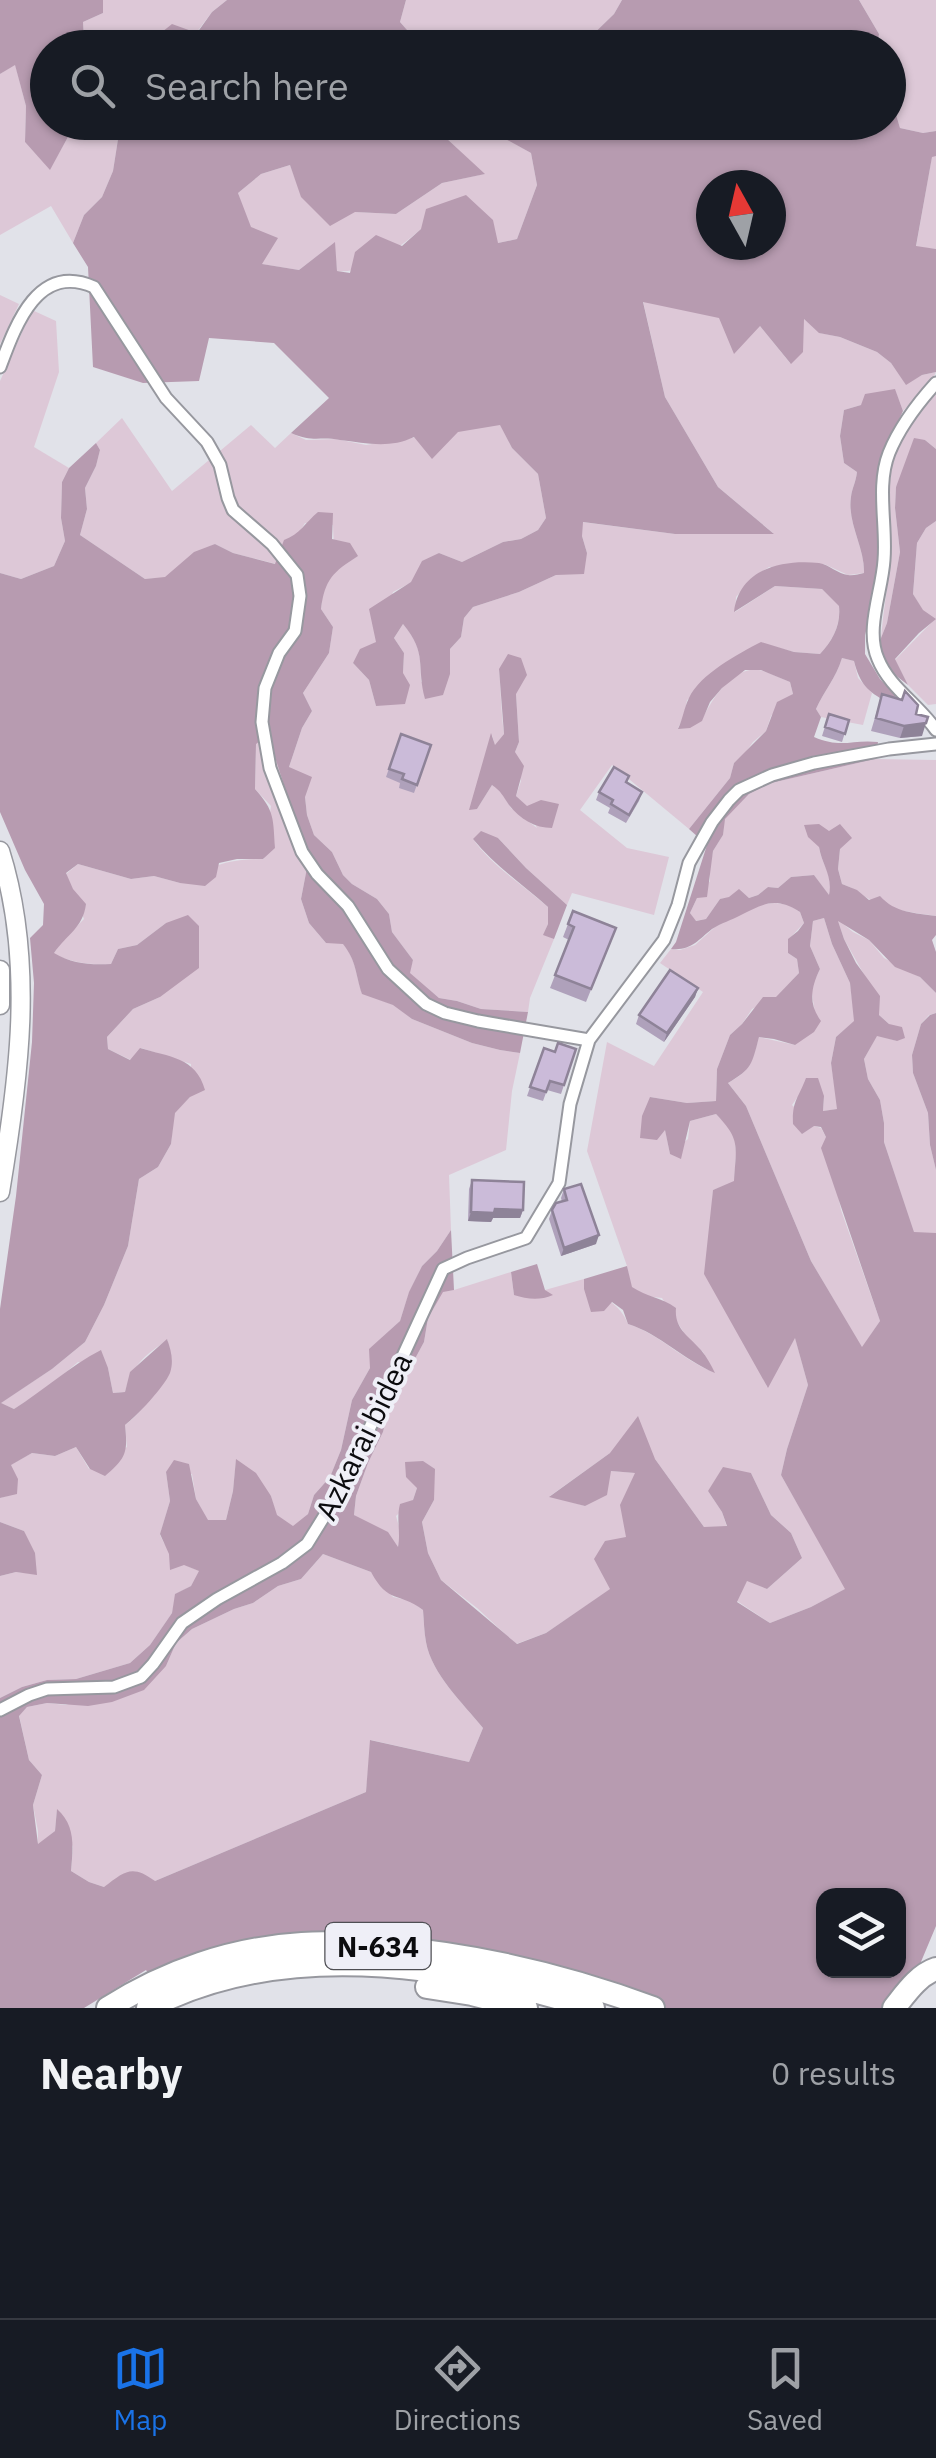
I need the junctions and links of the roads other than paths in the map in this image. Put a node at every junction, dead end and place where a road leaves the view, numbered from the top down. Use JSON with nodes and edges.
{"nodes":[{"id":1,"x":0,"y":367,"type":"edge"},
{"id":2,"x":936,"y":383,"type":"edge"},
{"id":3,"x":936,"y":730,"type":"edge"},
{"id":4,"x":936,"y":744,"type":"edge"},
{"id":5,"x":0,"y":851,"type":"edge"},
{"id":6,"x":0,"y":970,"type":"edge"},
{"id":7,"x":0,"y":1005,"type":"edge"},
{"id":8,"x":590,"y":1040,"type":"junction"},
{"id":9,"x":0,"y":1192,"type":"edge"},
{"id":10,"x":0,"y":1710,"type":"edge"},
{"id":11,"x":936,"y":1969,"type":"edge"},
{"id":12,"x":219,"y":1979,"type":"junction"},
{"id":13,"x":108,"y":2008,"type":"edge"},
{"id":14,"x":148,"y":2008,"type":"edge"},
{"id":15,"x":526,"y":2008,"type":"edge"},
{"id":16,"x":593,"y":2008,"type":"edge"},
{"id":17,"x":653,"y":2008,"type":"edge"},
{"id":18,"x":894,"y":2008,"type":"edge"}],
"edges":[{"from":1,"to":8,"type":"street"},
{"from":2,"to":3,"type":"street"},
{"from":4,"to":8,"type":"street","name":"Azkarai bidea"},
{"from":5,"to":9,"type":"main road"},
{"from":6,"to":7,"type":"main road"},
{"from":8,"to":10,"type":"street","name":"Azkarai bidea"},
{"from":11,"to":18,"type":"highway"},
{"from":12,"to":14,"type":"highway","number":"N-634"},
{"from":12,"to":15,"type":"highway"},
{"from":12,"to":16,"type":"highway","number":"N-634"},
{"from":13,"to":17,"type":"highway","number":"N-634"}]}
